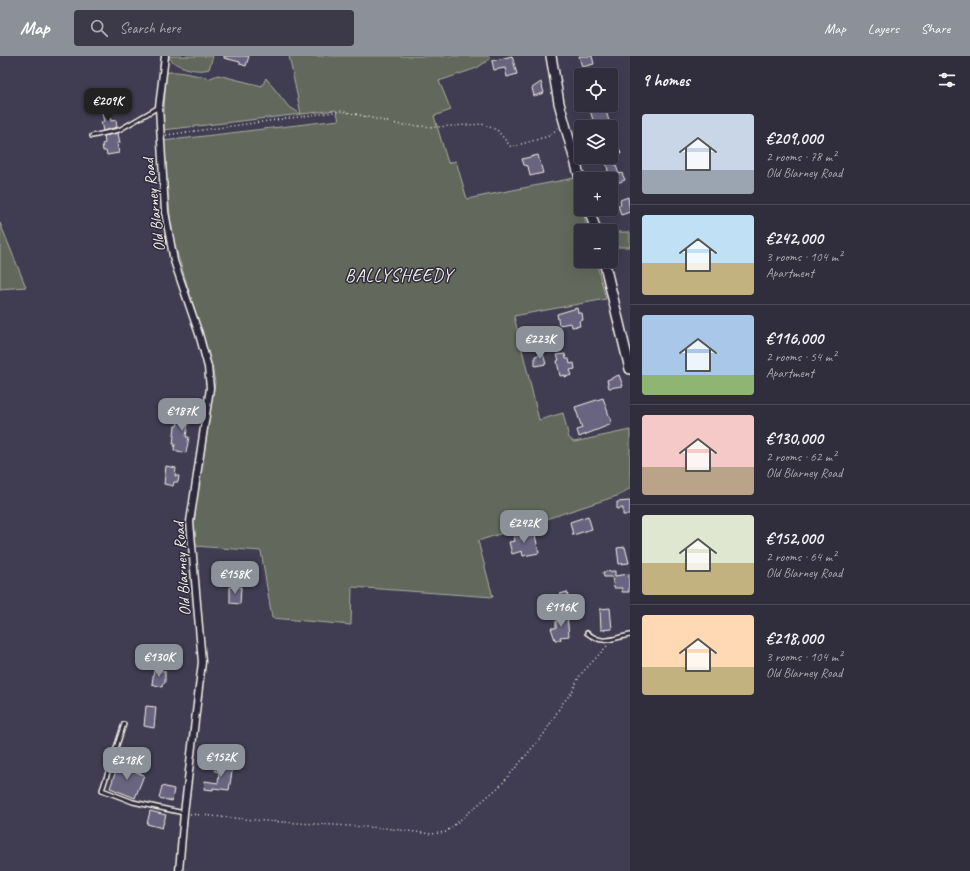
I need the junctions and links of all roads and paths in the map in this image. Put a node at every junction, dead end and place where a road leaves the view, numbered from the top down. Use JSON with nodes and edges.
{"nodes":[{"id":1,"x":165,"y":56,"type":"edge"},
{"id":2,"x":551,"y":56,"type":"edge"},
{"id":3,"x":159,"y":107,"type":"junction"},
{"id":4,"x":564,"y":122,"type":"junction"},
{"id":5,"x":92,"y":136,"type":"dead end"},
{"id":6,"x":160,"y":136,"type":"junction"},
{"id":7,"x":578,"y":172,"type":"edge"},
{"id":8,"x":606,"y":268,"type":"edge"},
{"id":9,"x":630,"y":369,"type":"edge"},
{"id":10,"x":587,"y":633,"type":"dead end"},
{"id":11,"x":630,"y":635,"type":"edge"},
{"id":12,"x":615,"y":638,"type":"junction"},
{"id":13,"x":124,"y":724,"type":"dead end"},
{"id":14,"x":184,"y":813,"type":"junction"},
{"id":15,"x":179,"y":871,"type":"edge"}],
"edges":[{"from":1,"to":3,"type":"street","name":"Old Blarney Road"},
{"from":2,"to":4,"type":"street"},
{"from":3,"to":5,"type":"lane"},
{"from":3,"to":6,"type":"street","name":"Old Blarney Road"},
{"from":4,"to":6,"type":"path"},
{"from":4,"to":7,"type":"street"},
{"from":6,"to":14,"type":"street","name":"Old Blarney Road"},
{"from":8,"to":9,"type":"street"},
{"from":10,"to":12,"type":"lane"},
{"from":11,"to":12,"type":"lane"},
{"from":12,"to":14,"type":"path"},
{"from":13,"to":14,"type":"lane"},
{"from":14,"to":15,"type":"street","name":"Old Blarney Road"}]}
